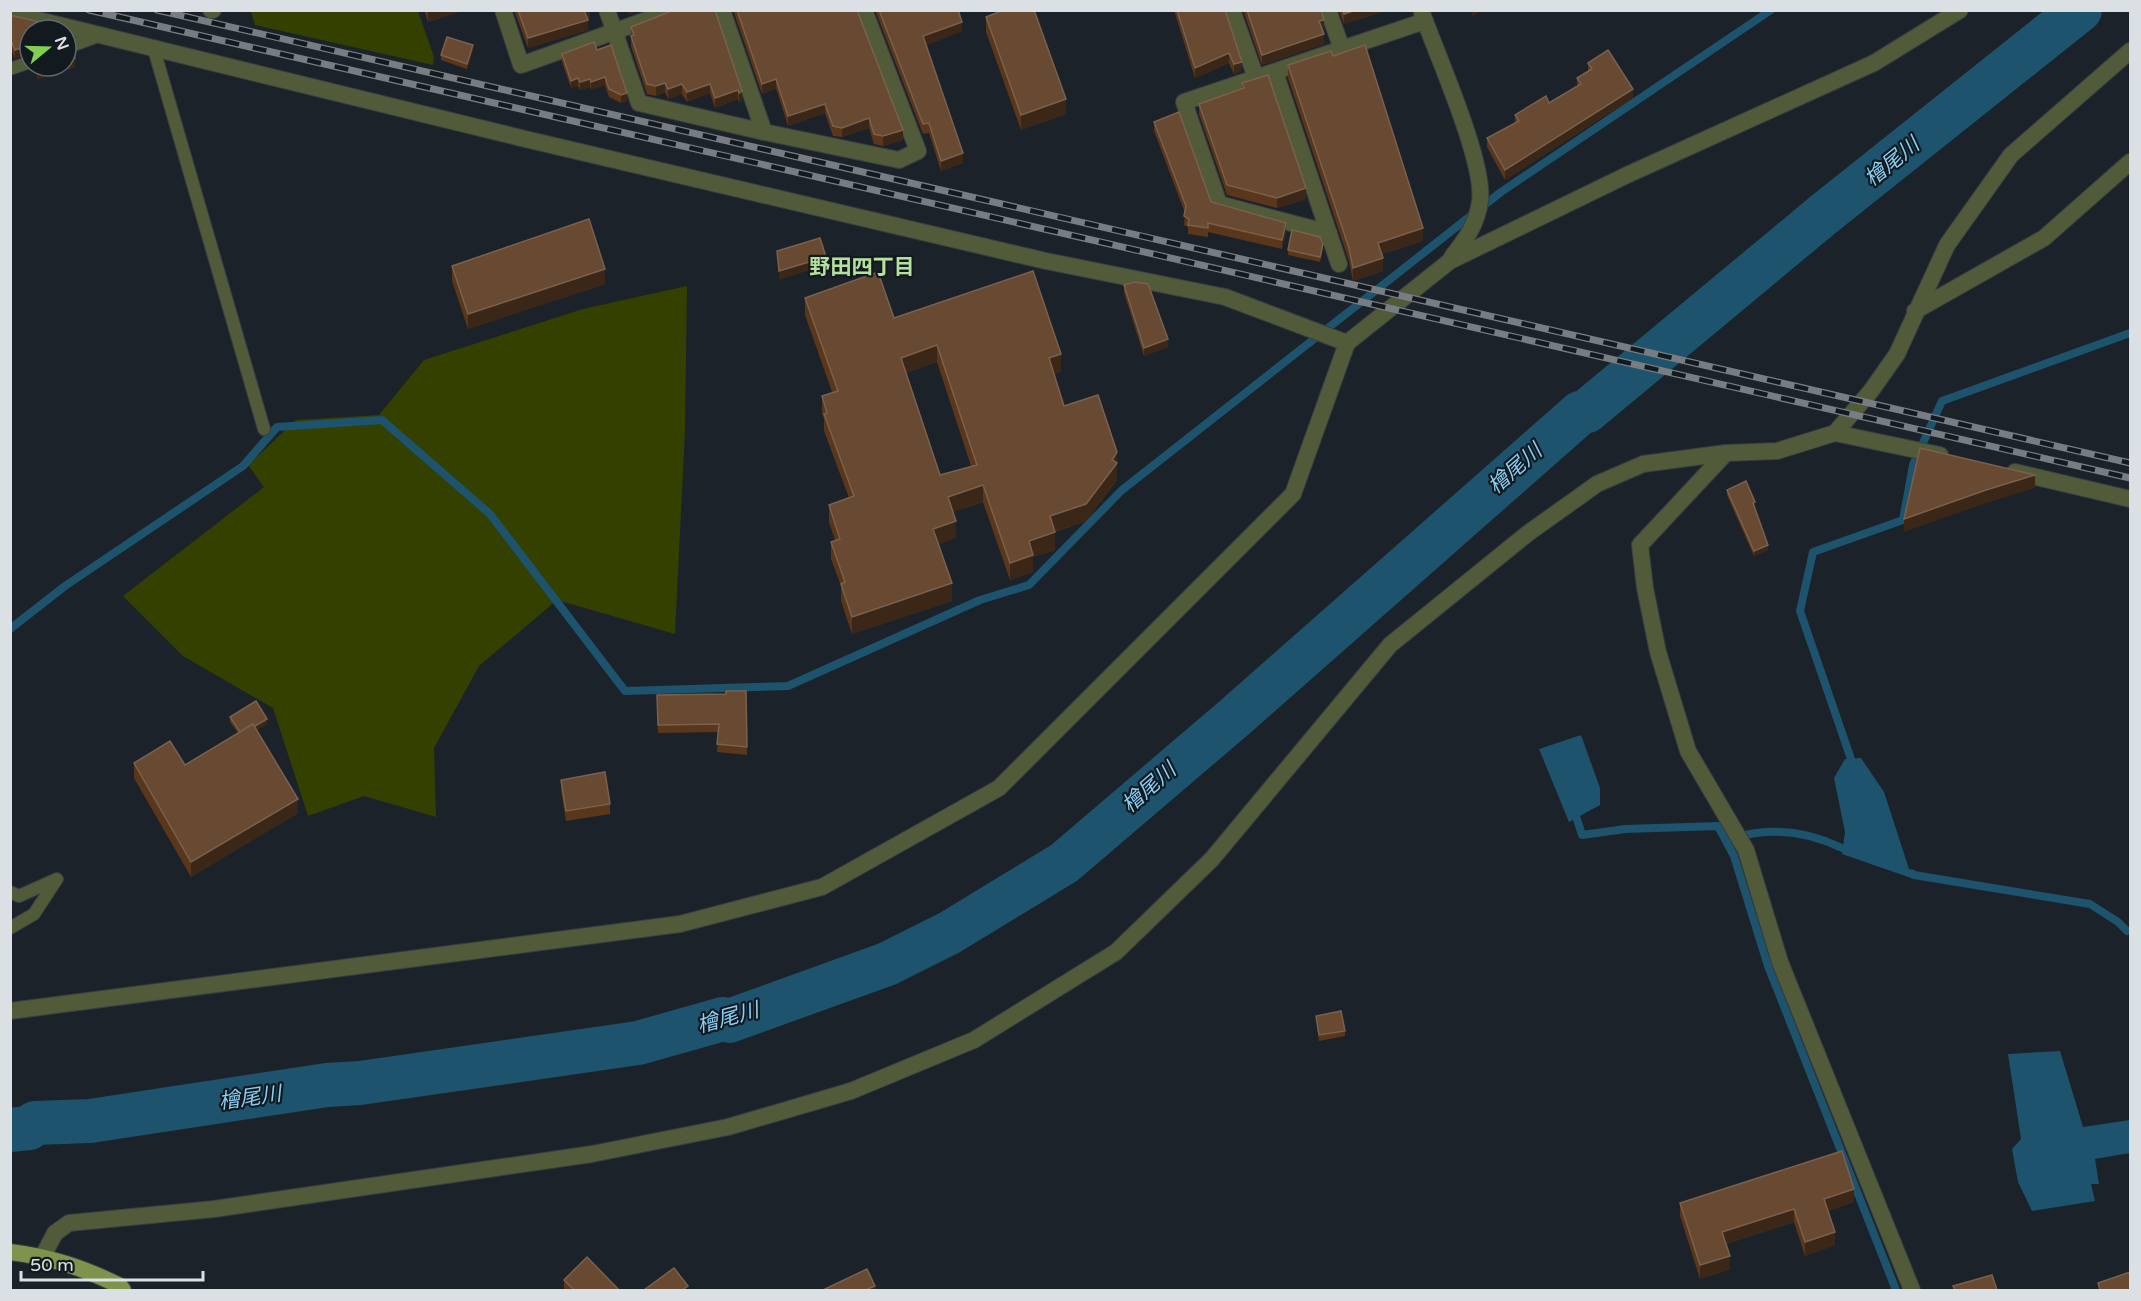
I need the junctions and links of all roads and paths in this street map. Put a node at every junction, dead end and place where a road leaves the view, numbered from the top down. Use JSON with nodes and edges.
{"nodes":[{"id":1,"x":503,"y":10,"type":"edge"},
{"id":2,"x":608,"y":10,"type":"edge"},
{"id":3,"x":674,"y":10,"type":"edge"},
{"id":4,"x":722,"y":10,"type":"edge"},
{"id":5,"x":864,"y":10,"type":"edge"},
{"id":6,"x":1232,"y":10,"type":"edge"},
{"id":7,"x":1328,"y":10,"type":"edge"},
{"id":8,"x":1960,"y":10,"type":"edge"},
{"id":9,"x":10,"y":13,"type":"edge"},
{"id":10,"x":1423,"y":16,"type":"edge"},
{"id":11,"x":615,"y":31,"type":"junction"},
{"id":12,"x":105,"y":34,"type":"junction"},
{"id":13,"x":78,"y":44,"type":"edge"},
{"id":14,"x":153,"y":46,"type":"junction"},
{"id":15,"x":1342,"y":49,"type":"junction"},
{"id":16,"x":2130,"y":51,"type":"edge"},
{"id":17,"x":1275,"y":72,"type":"junction"},
{"id":18,"x":1257,"y":78,"type":"junction"},
{"id":19,"x":764,"y":132,"type":"junction"},
{"id":20,"x":2130,"y":162,"type":"edge"},
{"id":21,"x":1329,"y":232,"type":"junction"},
{"id":22,"x":1450,"y":261,"type":"junction"},
{"id":23,"x":1339,"y":264,"type":"dead end"},
{"id":24,"x":1916,"y":311,"type":"junction"},
{"id":25,"x":1347,"y":343,"type":"junction"},
{"id":26,"x":264,"y":429,"type":"dead end"},
{"id":27,"x":1835,"y":433,"type":"junction"},
{"id":28,"x":1726,"y":453,"type":"junction"},
{"id":29,"x":1952,"y":457,"type":"edge"},
{"id":30,"x":1996,"y":468,"type":"edge"},
{"id":31,"x":2130,"y":499,"type":"edge"},
{"id":32,"x":10,"y":892,"type":"edge"},
{"id":33,"x":10,"y":928,"type":"edge"},
{"id":34,"x":10,"y":1011,"type":"edge"},
{"id":35,"x":10,"y":1252,"type":"edge"},
{"id":36,"x":43,"y":1256,"type":"junction"},
{"id":37,"x":123,"y":1290,"type":"edge"},
{"id":38,"x":1912,"y":1290,"type":"edge"}],
"edges":[{"from":1,"to":11,"type":"street"},
{"from":2,"to":11,"type":"street"},
{"from":3,"to":11,"type":"street"},
{"from":4,"to":19,"type":"street"},
{"from":5,"to":19,"type":"street"},
{"from":6,"to":18,"type":"street"},
{"from":7,"to":15,"type":"street"},
{"from":8,"to":22,"type":"street"},
{"from":9,"to":12,"type":"street"},
{"from":10,"to":15,"type":"street"},
{"from":10,"to":22,"type":"street"},
{"from":11,"to":19,"type":"street"},
{"from":12,"to":13,"type":"lane"},
{"from":12,"to":14,"type":"street"},
{"from":14,"to":25,"type":"street"},
{"from":14,"to":26,"type":"lane"},
{"from":15,"to":17,"type":"street"},
{"from":16,"to":24,"type":"street"},
{"from":17,"to":18,"type":"street"},
{"from":17,"to":21,"type":"street"},
{"from":18,"to":21,"type":"street"},
{"from":20,"to":24,"type":"street"},
{"from":21,"to":23,"type":"street"},
{"from":22,"to":25,"type":"street"},
{"from":24,"to":27,"type":"street"},
{"from":25,"to":34,"type":"street"},
{"from":27,"to":28,"type":"street"},
{"from":27,"to":29,"type":"street"},
{"from":28,"to":36,"type":"street"},
{"from":28,"to":38,"type":"street"},
{"from":30,"to":31,"type":"street"},
{"from":32,"to":33,"type":"lane"},
{"from":35,"to":36,"type":"main road"},
{"from":36,"to":37,"type":"main road"}]}
